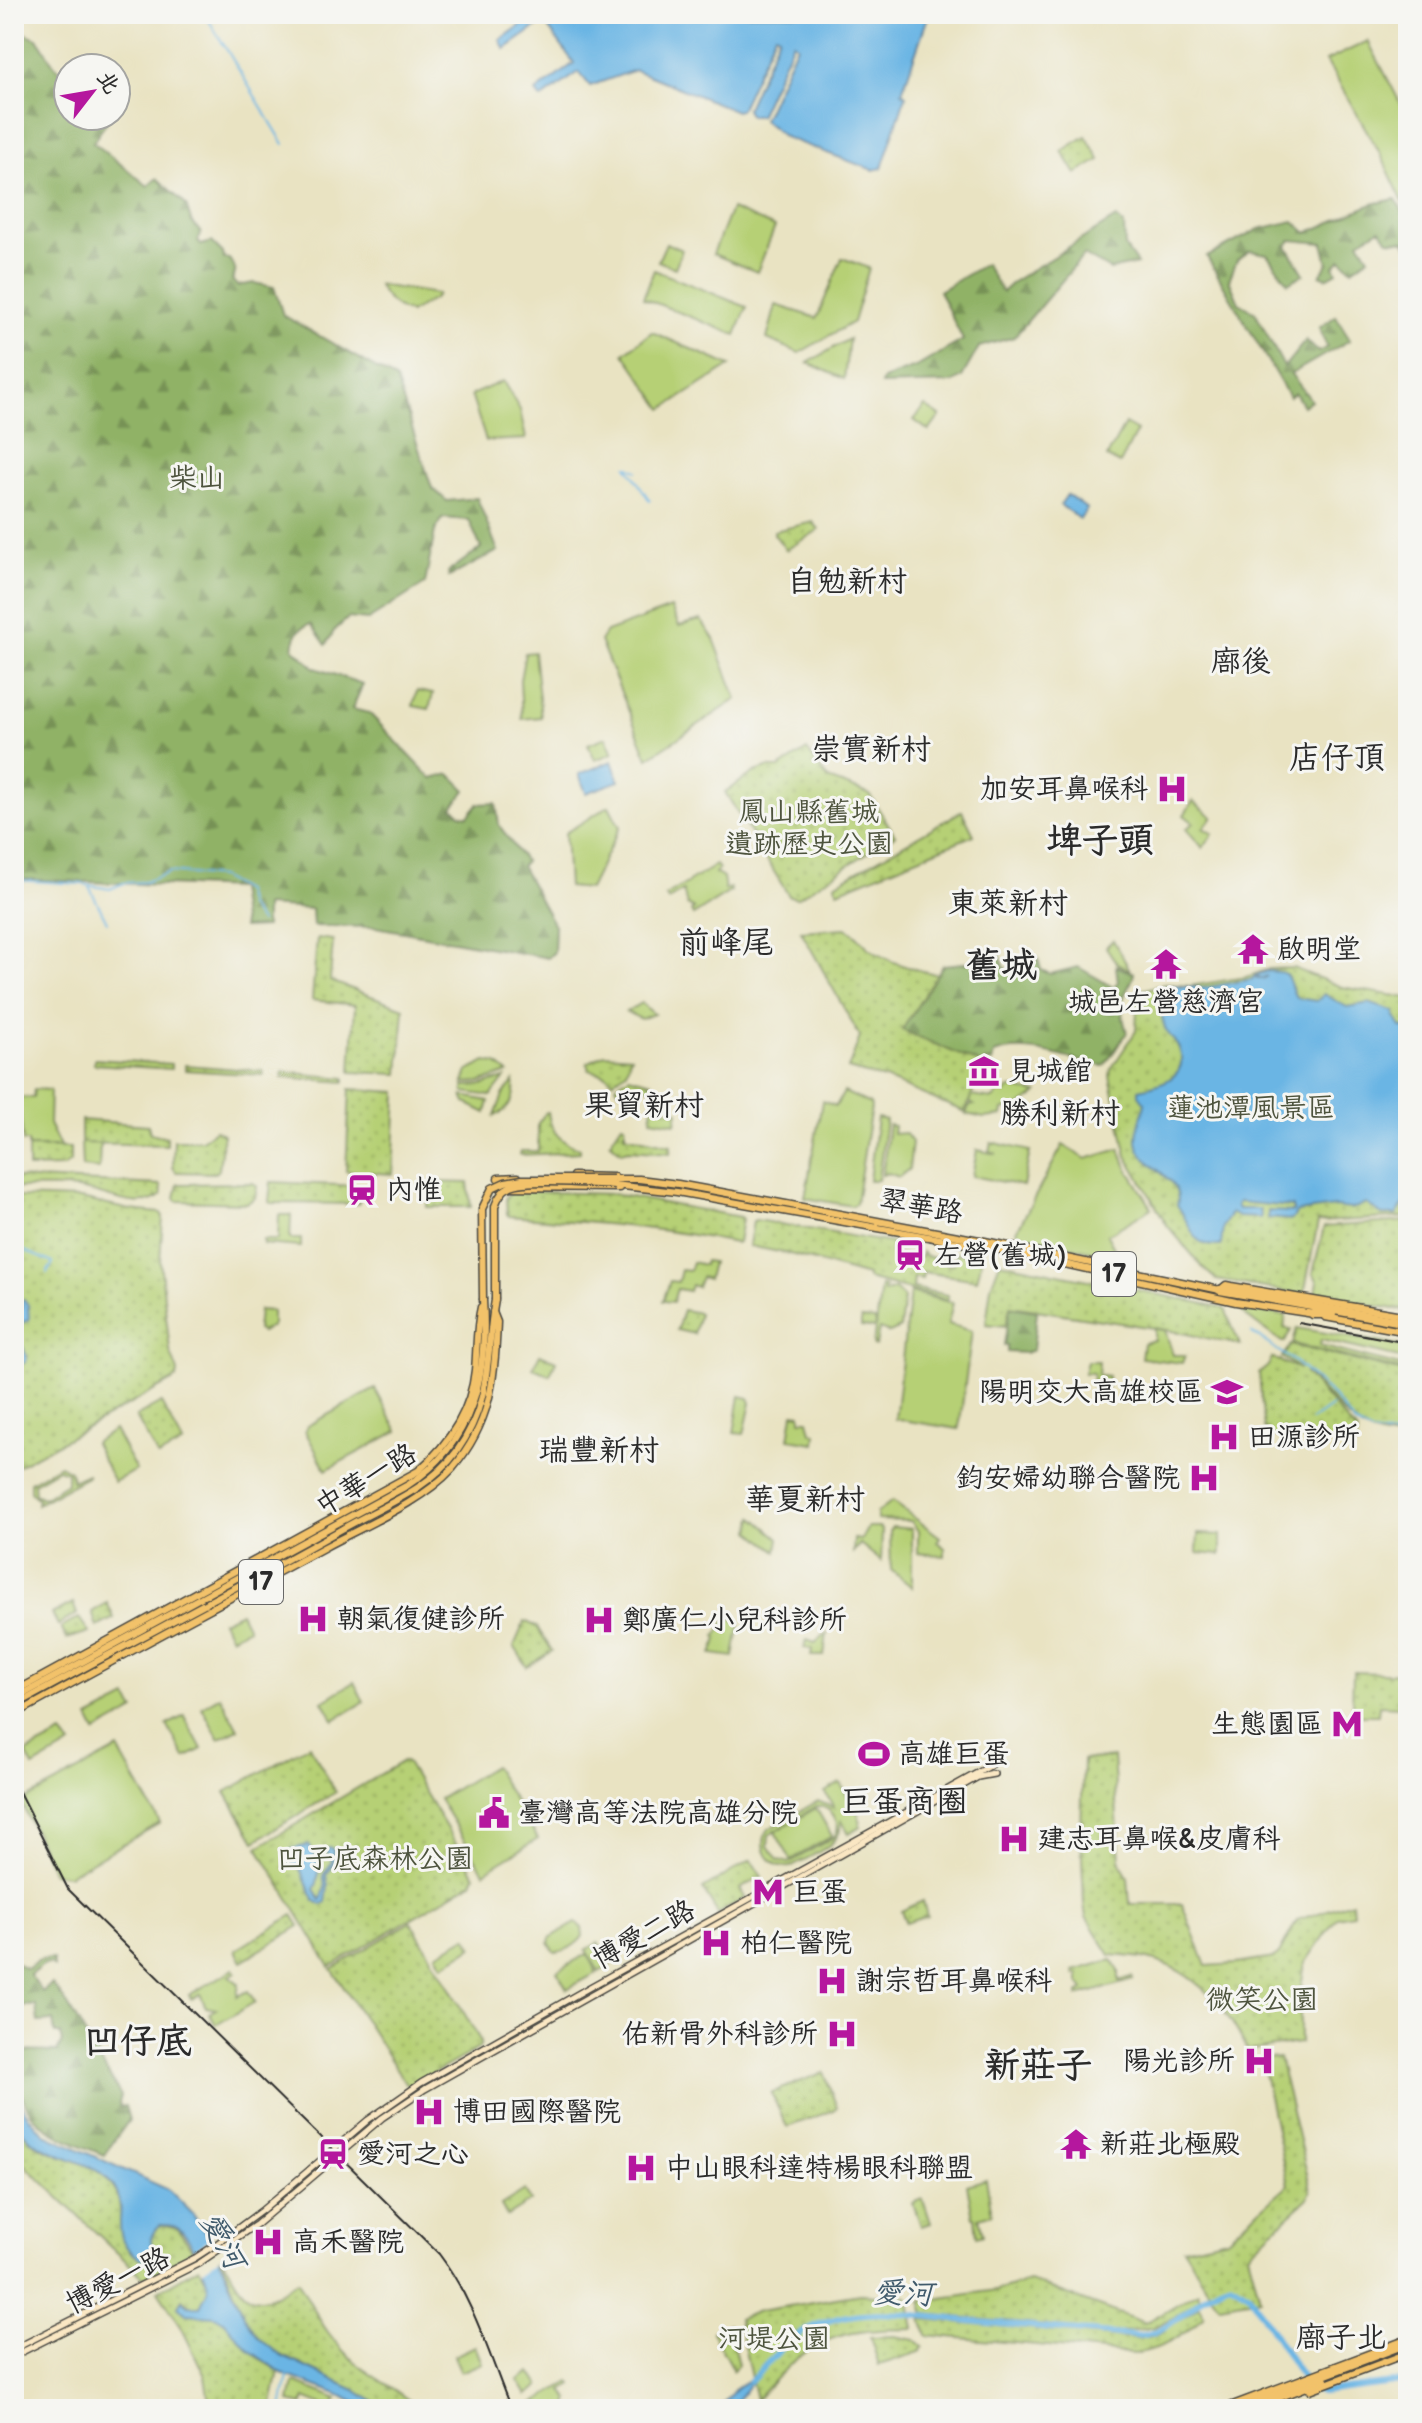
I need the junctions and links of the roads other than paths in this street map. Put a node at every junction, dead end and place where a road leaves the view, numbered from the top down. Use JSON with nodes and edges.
{"nodes":[{"id":1,"x":498,"y":1178,"type":"dead end"},
{"id":2,"x":616,"y":1181,"type":"junction"},
{"id":3,"x":626,"y":1186,"type":"junction"},
{"id":4,"x":498,"y":1187,"type":"dead end"},
{"id":5,"x":1220,"y":1290,"type":"junction"},
{"id":6,"x":483,"y":1300,"type":"junction"},
{"id":7,"x":1310,"y":1310,"type":"junction"},
{"id":8,"x":493,"y":1312,"type":"junction"},
{"id":9,"x":1408,"y":1316,"type":"edge"},
{"id":10,"x":1408,"y":1327,"type":"edge"},
{"id":11,"x":14,"y":1692,"type":"edge"},
{"id":12,"x":14,"y":1699,"type":"edge"},
{"id":13,"x":14,"y":1706,"type":"edge"},
{"id":14,"x":14,"y":1715,"type":"edge"},
{"id":15,"x":990,"y":1766,"type":"dead end"},
{"id":16,"x":994,"y":1774,"type":"dead end"},
{"id":17,"x":216,"y":2248,"type":"junction"},
{"id":18,"x":196,"y":2261,"type":"junction"},
{"id":19,"x":1406,"y":2345,"type":"edge"},
{"id":20,"x":14,"y":2349,"type":"edge"},
{"id":21,"x":14,"y":2356,"type":"edge"},
{"id":22,"x":1300,"y":2385,"type":"junction"},
{"id":23,"x":1222,"y":2409,"type":"edge"},
{"id":24,"x":1237,"y":2409,"type":"edge"},
{"id":25,"x":1250,"y":2409,"type":"edge"},
{"id":26,"x":1262,"y":2409,"type":"edge"}],
"edges":[{"from":1,"to":2,"type":"main road"},
{"from":2,"to":3,"type":"main road","name":"翠華路","number":"17"},
{"from":2,"to":5,"type":"main road","name":"翠華路","number":"17"},
{"from":2,"to":6,"type":"main road","number":"17","bridge":true},
{"from":2,"to":8,"type":"main road","name":"中華一路","number":"17","bridge":true},
{"from":3,"to":4,"type":"main road"},
{"from":3,"to":7,"type":"main road","name":"翠華路","number":"17"},
{"from":5,"to":7,"type":"highway"},
{"from":5,"to":9,"type":"main road","name":"翠華路","number":"17"},
{"from":6,"to":11,"type":"main road","name":"中華一路","number":"17"},
{"from":6,"to":12,"type":"main road","name":"中華一路","number":"17"},
{"from":7,"to":10,"type":"highway"},
{"from":7,"to":10,"type":"highway"},
{"from":8,"to":13,"type":"main road","name":"中華一路","number":"17"},
{"from":8,"to":14,"type":"main road","name":"中華一路","number":"17"},
{"from":15,"to":17,"type":"main road","name":"博愛二路"},
{"from":16,"to":17,"type":"main road","name":"博愛二路"},
{"from":17,"to":18,"type":"main road","bridge":true},
{"from":18,"to":20,"type":"main road","name":"博愛一路"},
{"from":18,"to":21,"type":"main road","name":"博愛一路"},
{"from":19,"to":22,"type":"main road"},
{"from":22,"to":23,"type":"main road"},
{"from":22,"to":24,"type":"main road"},
{"from":22,"to":25,"type":"main road"},
{"from":22,"to":26,"type":"main road"}]}
